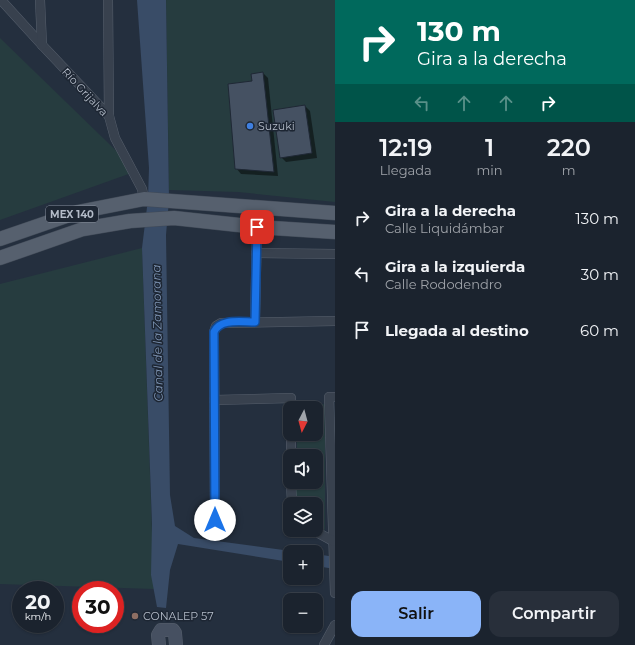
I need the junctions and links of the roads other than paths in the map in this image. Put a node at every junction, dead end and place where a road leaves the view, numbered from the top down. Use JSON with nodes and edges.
{"nodes":[{"id":1,"x":1,"y":0,"type":"edge"},
{"id":2,"x":40,"y":0,"type":"edge"},
{"id":3,"x":108,"y":0,"type":"edge"},
{"id":4,"x":42,"y":45,"type":"junction"},
{"id":5,"x":109,"y":116,"type":"junction"},
{"id":6,"x":145,"y":199,"type":"junction"},
{"id":7,"x":335,"y":213,"type":"edge"},
{"id":8,"x":257,"y":227,"type":"junction"},
{"id":9,"x":335,"y":232,"type":"edge"},
{"id":10,"x":0,"y":240,"type":"edge"},
{"id":11,"x":256,"y":253,"type":"junction"},
{"id":12,"x":335,"y":254,"type":"edge"},
{"id":13,"x":0,"y":258,"type":"edge"},
{"id":14,"x":335,"y":321,"type":"edge"},
{"id":15,"x":255,"y":322,"type":"junction"},
{"id":16,"x":332,"y":397,"type":"edge"},
{"id":17,"x":214,"y":400,"type":"junction"},
{"id":18,"x":290,"y":401,"type":"edge"},
{"id":19,"x":215,"y":520,"type":"dead end"},
{"id":20,"x":323,"y":536,"type":"edge"},
{"id":21,"x":333,"y":541,"type":"junction"},
{"id":22,"x":334,"y":556,"type":"edge"},
{"id":23,"x":334,"y":569,"type":"edge"},
{"id":24,"x":335,"y":592,"type":"edge"},
{"id":25,"x":335,"y":625,"type":"edge"},
{"id":26,"x":159,"y":645,"type":"edge"},
{"id":27,"x":176,"y":645,"type":"edge"},
{"id":28,"x":324,"y":645,"type":"edge"}],
"edges":[{"from":1,"to":4,"type":"street","name":"Río Grijalva"},
{"from":2,"to":4,"type":"street"},
{"from":3,"to":5,"type":"street"},
{"from":4,"to":5,"type":"street","name":"Río Grijalva"},
{"from":5,"to":6,"type":"street","name":"Río Grijalva"},
{"from":6,"to":7,"type":"main road","number":"MEX 140"},
{"from":6,"to":10,"type":"main road","number":"MEX 140"},
{"from":8,"to":9,"type":"main road","number":"MEX 140"},
{"from":8,"to":11,"type":"street"},
{"from":8,"to":13,"type":"main road","number":"MEX 140"},
{"from":11,"to":12,"type":"street"},
{"from":11,"to":15,"type":"street"},
{"from":14,"to":15,"type":"street"},
{"from":15,"to":17,"type":"street"},
{"from":16,"to":21,"type":"street"},
{"from":17,"to":18,"type":"street"},
{"from":17,"to":19,"type":"street"},
{"from":20,"to":21,"type":"street"},
{"from":21,"to":22,"type":"street"},
{"from":22,"to":23,"type":"street"},
{"from":23,"to":24,"type":"street"},
{"from":25,"to":28,"type":"street"},
{"from":26,"to":27,"type":"street"}]}
